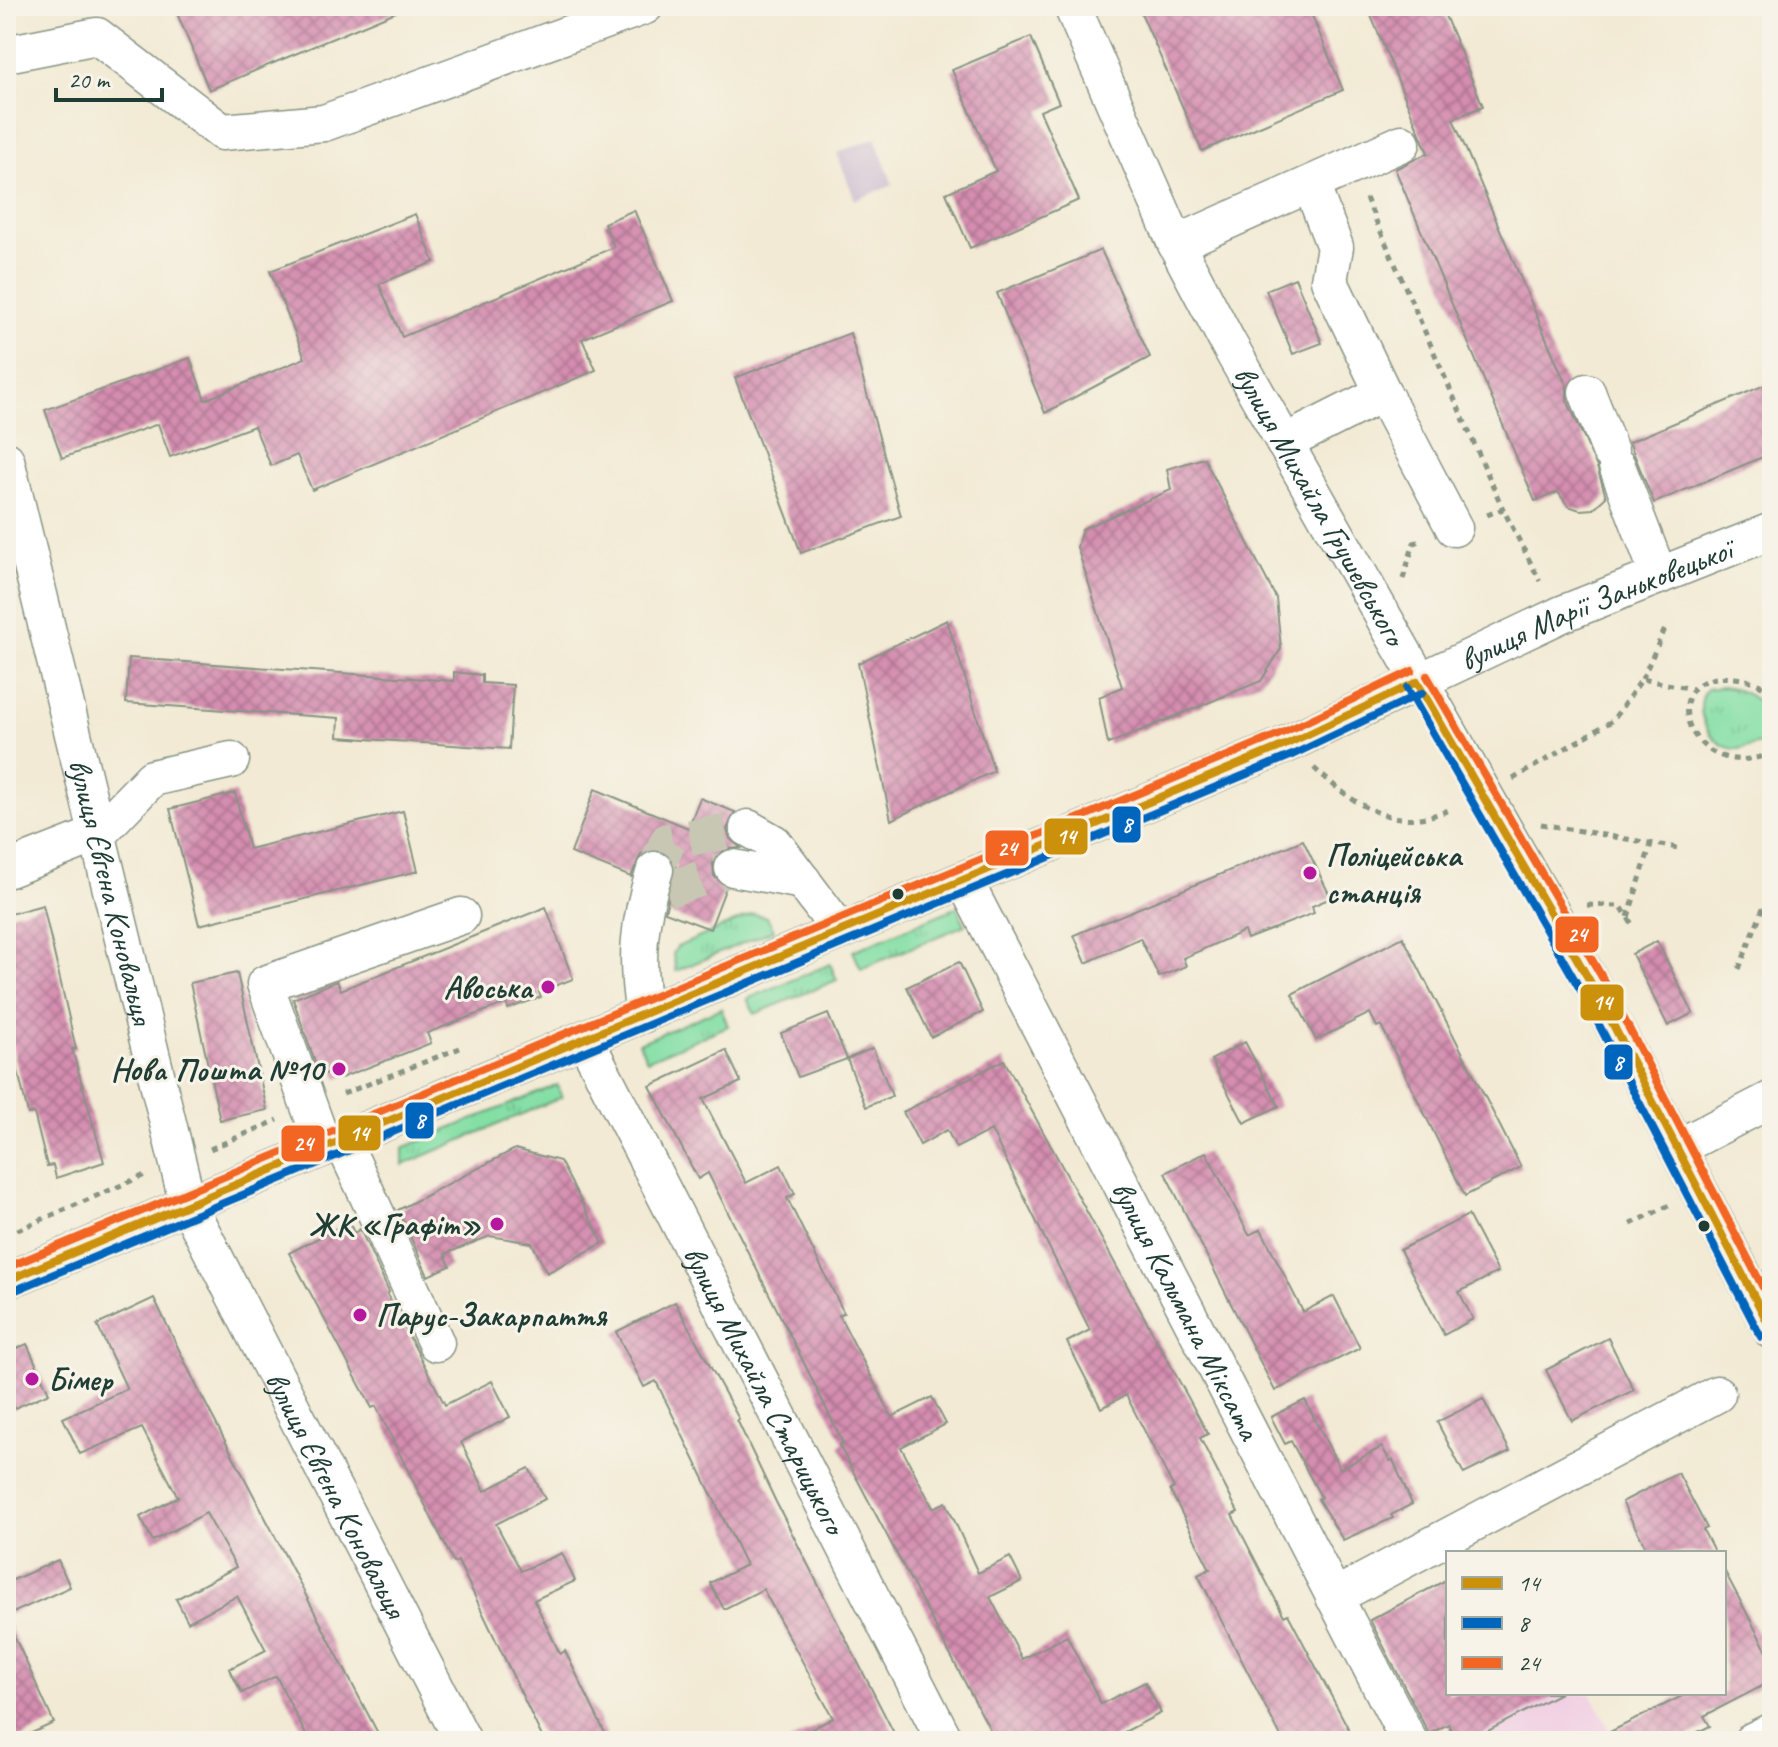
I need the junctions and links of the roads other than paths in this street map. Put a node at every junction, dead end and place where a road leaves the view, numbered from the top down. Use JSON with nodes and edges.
{"nodes":[{"id":1,"x":645,"y":6,"type":"edge"},
{"id":2,"x":1072,"y":6,"type":"edge"},
{"id":3,"x":95,"y":21,"type":"edge"},
{"id":4,"x":6,"y":54,"type":"edge"},
{"id":5,"x":1402,"y":143,"type":"dead end"},
{"id":6,"x":1311,"y":184,"type":"junction"},
{"id":7,"x":1176,"y":244,"type":"junction"},
{"id":8,"x":1587,"y":392,"type":"dead end"},
{"id":9,"x":1383,"y":393,"type":"junction"},
{"id":10,"x":1284,"y":443,"type":"junction"},
{"id":11,"x":8,"y":477,"type":"edge"},
{"id":12,"x":1454,"y":528,"type":"dead end"},
{"id":13,"x":1772,"y":531,"type":"edge"},
{"id":14,"x":1659,"y":576,"type":"junction"},
{"id":15,"x":1417,"y":682,"type":"junction"},
{"id":16,"x":231,"y":760,"type":"dead end"},
{"id":17,"x":748,"y":828,"type":"tunnel mouth"},
{"id":18,"x":98,"y":834,"type":"junction"},
{"id":19,"x":733,"y":868,"type":"tunnel mouth"},
{"id":20,"x":6,"y":870,"type":"edge"},
{"id":21,"x":660,"y":880,"type":"tunnel mouth"},
{"id":22,"x":964,"y":880,"type":"junction"},
{"id":23,"x":803,"y":881,"type":"junction"},
{"id":24,"x":461,"y":916,"type":"dead end"},
{"id":25,"x":840,"y":931,"type":"junction"},
{"id":26,"x":644,"y":1014,"type":"junction"},
{"id":27,"x":585,"y":1039,"type":"junction"},
{"id":28,"x":1772,"y":1099,"type":"edge"},
{"id":29,"x":333,"y":1144,"type":"junction"},
{"id":30,"x":1677,"y":1148,"type":"junction"},
{"id":31,"x":188,"y":1205,"type":"junction"},
{"id":32,"x":6,"y":1281,"type":"edge"},
{"id":33,"x":1772,"y":1331,"type":"edge"},
{"id":34,"x":436,"y":1343,"type":"dead end"},
{"id":35,"x":1717,"y":1394,"type":"dead end"},
{"id":36,"x":1334,"y":1597,"type":"junction"},
{"id":37,"x":1772,"y":1731,"type":"edge"},
{"id":38,"x":463,"y":1741,"type":"edge"},
{"id":39,"x":945,"y":1741,"type":"edge"},
{"id":40,"x":1409,"y":1741,"type":"edge"},
{"id":41,"x":1752,"y":1741,"type":"edge"}],
"edges":[{"from":1,"to":3,"type":"street"},
{"from":2,"to":7,"type":"street","name":"вулиця Михайла Грушевського"},
{"from":3,"to":4,"type":"street"},
{"from":5,"to":6,"type":"street"},
{"from":6,"to":7,"type":"street"},
{"from":6,"to":9,"type":"street"},
{"from":7,"to":10,"type":"street","name":"вулиця Михайла Грушевського"},
{"from":8,"to":14,"type":"street"},
{"from":9,"to":10,"type":"street"},
{"from":9,"to":12,"type":"street"},
{"from":10,"to":15,"type":"street","name":"вулиця Михайла Грушевського"},
{"from":11,"to":18,"type":"street","name":"вулиця Євгена Коновальця"},
{"from":13,"to":14,"type":"street","name":"вулиця Марії Заньковецької"},
{"from":14,"to":15,"type":"street","name":"вулиця Марії Заньковецької"},
{"from":15,"to":22,"type":"street","name":"вулиця Марії Заньковецької"},
{"from":15,"to":30,"type":"street","name":"вулиця Михайла Грушевського"},
{"from":16,"to":18,"type":"street"},
{"from":17,"to":23,"type":"street"},
{"from":18,"to":20,"type":"street"},
{"from":18,"to":31,"type":"street","name":"вулиця Євгена Коновальця"},
{"from":19,"to":23,"type":"street"},
{"from":21,"to":26,"type":"street"},
{"from":22,"to":25,"type":"street","name":"вулиця Марії Заньковецької"},
{"from":22,"to":36,"type":"street","name":"вулиця Кальмана Міксата"},
{"from":23,"to":25,"type":"street"},
{"from":24,"to":29,"type":"street"},
{"from":25,"to":26,"type":"street","name":"вулиця Марії Заньковецької"},
{"from":26,"to":27,"type":"street","name":"вулиця Марії Заньковецької"},
{"from":27,"to":29,"type":"street","name":"вулиця Марії Заньковецької"},
{"from":27,"to":39,"type":"street","name":"вулиця Михайла Старицького"},
{"from":28,"to":30,"type":"street"},
{"from":29,"to":31,"type":"street","name":"вулиця Марії Заньковецької"},
{"from":29,"to":34,"type":"street"},
{"from":30,"to":33,"type":"street","name":"вулиця Михайла Грушевського"},
{"from":31,"to":32,"type":"street","name":"вулиця Марії Заньковецької"},
{"from":31,"to":38,"type":"street","name":"вулиця Євгена Коновальця"},
{"from":35,"to":36,"type":"street"},
{"from":36,"to":40,"type":"street","name":"вулиця Кальмана Міксата"},
{"from":37,"to":41,"type":"street"}]}
